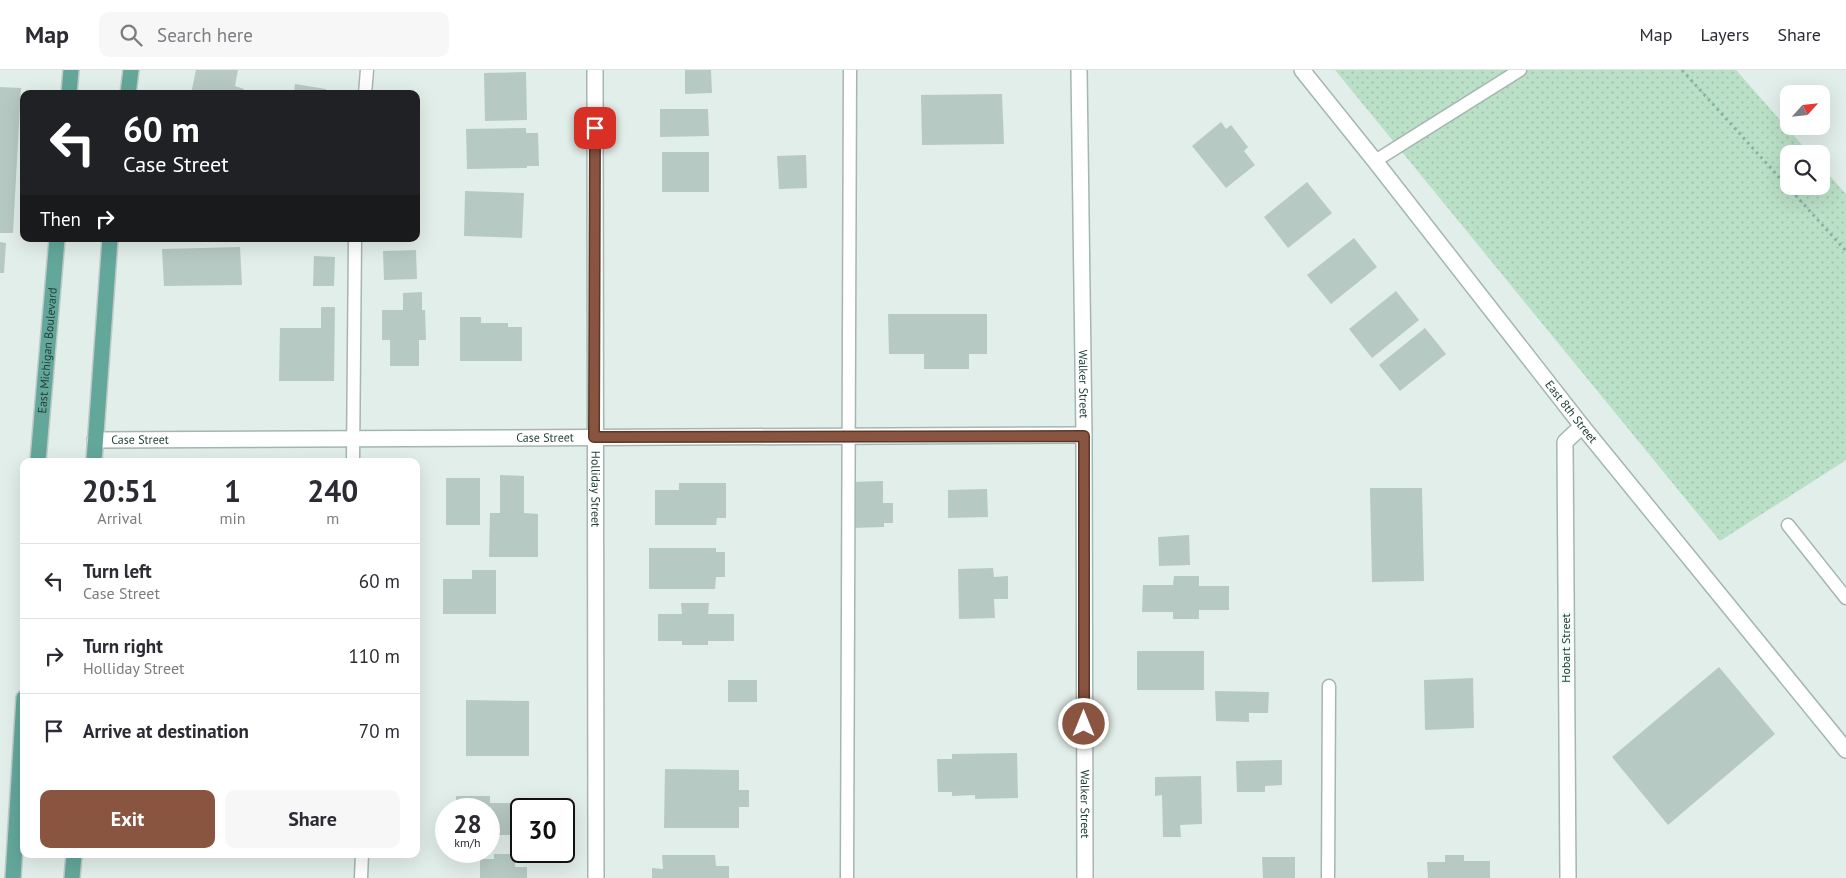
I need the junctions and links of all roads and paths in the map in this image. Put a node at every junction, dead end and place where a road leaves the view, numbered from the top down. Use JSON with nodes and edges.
{"nodes":[{"id":1,"x":71,"y":70,"type":"edge"},
{"id":2,"x":131,"y":70,"type":"edge"},
{"id":3,"x":367,"y":70,"type":"edge"},
{"id":4,"x":595,"y":70,"type":"edge"},
{"id":5,"x":850,"y":70,"type":"edge"},
{"id":6,"x":1079,"y":70,"type":"edge"},
{"id":7,"x":1302,"y":70,"type":"edge"},
{"id":8,"x":1520,"y":70,"type":"edge"},
{"id":9,"x":1682,"y":70,"type":"edge"},
{"id":10,"x":69,"y":90,"type":"edge"},
{"id":11,"x":128,"y":90,"type":"edge"},
{"id":12,"x":365,"y":90,"type":"edge"},
{"id":13,"x":1375,"y":161,"type":"junction"},
{"id":14,"x":57,"y":242,"type":"edge"},
{"id":15,"x":110,"y":242,"type":"edge"},
{"id":16,"x":355,"y":242,"type":"edge"},
{"id":17,"x":1846,"y":251,"type":"edge"},
{"id":18,"x":1582,"y":426,"type":"junction"},
{"id":19,"x":849,"y":436,"type":"junction"},
{"id":20,"x":1084,"y":436,"type":"junction"},
{"id":21,"x":594,"y":437,"type":"junction"},
{"id":22,"x":352,"y":438,"type":"junction"},
{"id":23,"x":95,"y":440,"type":"junction"},
{"id":24,"x":38,"y":458,"type":"edge"},
{"id":25,"x":94,"y":458,"type":"edge"},
{"id":26,"x":353,"y":458,"type":"edge"},
{"id":27,"x":1788,"y":525,"type":"dead end"},
{"id":28,"x":1846,"y":598,"type":"edge"},
{"id":29,"x":1329,"y":686,"type":"dead end"},
{"id":30,"x":1844,"y":743,"type":"edge"},
{"id":31,"x":20,"y":770,"type":"edge"},
{"id":32,"x":74,"y":858,"type":"edge"},
{"id":33,"x":362,"y":858,"type":"edge"},
{"id":34,"x":14,"y":878,"type":"edge"},
{"id":35,"x":72,"y":878,"type":"edge"},
{"id":36,"x":361,"y":878,"type":"edge"},
{"id":37,"x":596,"y":878,"type":"edge"},
{"id":38,"x":847,"y":878,"type":"edge"},
{"id":39,"x":1084,"y":878,"type":"edge"},
{"id":40,"x":1328,"y":878,"type":"edge"},
{"id":41,"x":1568,"y":878,"type":"edge"}],
"edges":[{"from":1,"to":10,"type":"main road"},
{"from":2,"to":11,"type":"main road"},
{"from":3,"to":12,"type":"lane"},
{"from":4,"to":21,"type":"street","name":"Holliday Street"},
{"from":5,"to":19,"type":"lane"},
{"from":6,"to":20,"type":"street","name":"Walker Street"},
{"from":7,"to":13,"type":"street","name":"East 8th Street"},
{"from":8,"to":13,"type":"lane"},
{"from":9,"to":17,"type":"path"},
{"from":13,"to":18,"type":"street","name":"East 8th Street"},
{"from":14,"to":24,"type":"main road","name":"East Michigan Boulevard"},
{"from":15,"to":23,"type":"main road"},
{"from":16,"to":22,"type":"lane"},
{"from":18,"to":30,"type":"street","name":"East 8th Street"},
{"from":18,"to":41,"type":"street","name":"Hobart Street"},
{"from":19,"to":20,"type":"street","name":"Case Street"},
{"from":19,"to":21,"type":"street","name":"Case Street"},
{"from":19,"to":38,"type":"lane"},
{"from":20,"to":39,"type":"street","name":"Walker Street"},
{"from":21,"to":22,"type":"street","name":"Case Street"},
{"from":21,"to":37,"type":"street","name":"Holliday Street"},
{"from":22,"to":23,"type":"street","name":"Case Street"},
{"from":22,"to":26,"type":"lane"},
{"from":23,"to":25,"type":"main road"},
{"from":27,"to":28,"type":"lane"},
{"from":29,"to":40,"type":"lane"},
{"from":31,"to":34,"type":"main road"},
{"from":32,"to":35,"type":"main road"},
{"from":33,"to":36,"type":"lane"}]}
